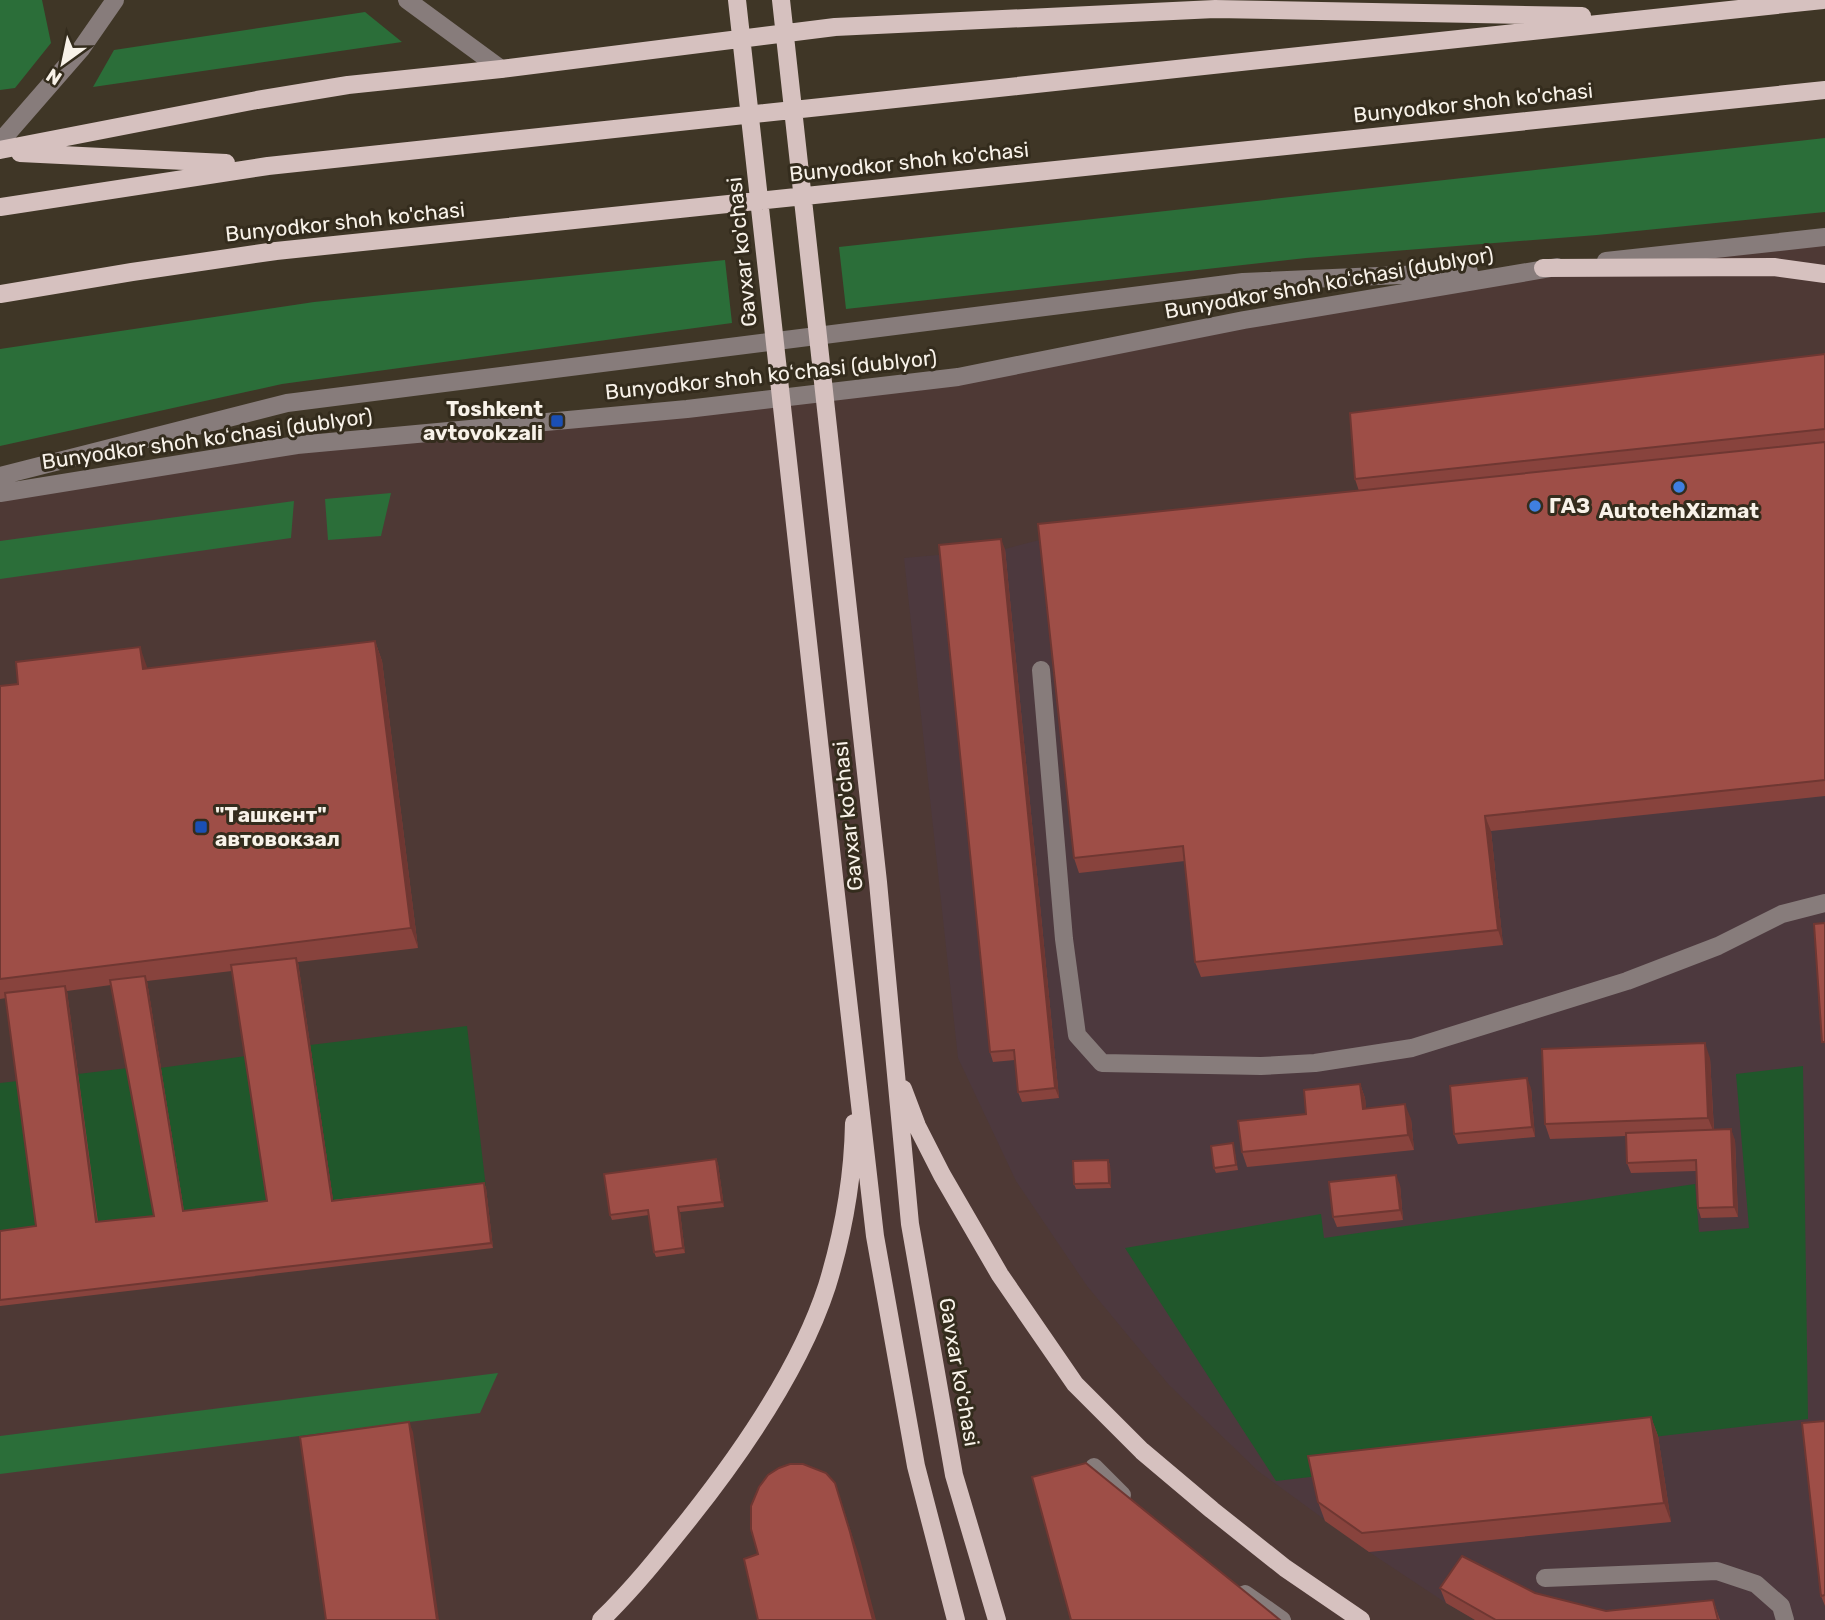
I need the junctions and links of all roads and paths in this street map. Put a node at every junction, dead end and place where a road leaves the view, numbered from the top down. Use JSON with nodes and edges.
{"nodes":[{"id":1,"x":115,"y":0,"type":"edge"},
{"id":2,"x":407,"y":0,"type":"edge"},
{"id":3,"x":737,"y":0,"type":"edge"},
{"id":4,"x":782,"y":0,"type":"edge"},
{"id":5,"x":1264,"y":0,"type":"edge"},
{"id":6,"x":1823,"y":0,"type":"edge"},
{"id":7,"x":1215,"y":9,"type":"junction"},
{"id":8,"x":1657,"y":18,"type":"junction"},
{"id":9,"x":501,"y":69,"type":"junction"},
{"id":10,"x":1825,"y":90,"type":"edge"},
{"id":11,"x":0,"y":142,"type":"edge"},
{"id":12,"x":0,"y":151,"type":"edge"},
{"id":13,"x":268,"y":166,"type":"junction"},
{"id":14,"x":0,"y":207,"type":"edge"},
{"id":15,"x":1825,"y":237,"type":"edge"},
{"id":16,"x":1543,"y":268,"type":"junction"},
{"id":17,"x":1825,"y":274,"type":"edge"},
{"id":18,"x":0,"y":294,"type":"edge"},
{"id":19,"x":0,"y":476,"type":"edge"},
{"id":20,"x":0,"y":494,"type":"edge"},
{"id":21,"x":1041,"y":670,"type":"dead end"},
{"id":22,"x":1825,"y":903,"type":"edge"},
{"id":23,"x":855,"y":1063,"type":"junction"},
{"id":24,"x":894,"y":1066,"type":"junction"},
{"id":25,"x":1094,"y":1467,"type":"edge"},
{"id":26,"x":1137,"y":1508,"type":"edge"},
{"id":27,"x":1545,"y":1578,"type":"dead end"},
{"id":28,"x":1227,"y":1580,"type":"edge"},
{"id":29,"x":601,"y":1620,"type":"edge"},
{"id":30,"x":956,"y":1620,"type":"edge"},
{"id":31,"x":997,"y":1620,"type":"edge"},
{"id":32,"x":1283,"y":1620,"type":"edge"},
{"id":33,"x":1361,"y":1620,"type":"edge"},
{"id":34,"x":1785,"y":1620,"type":"edge"}],
"edges":[{"from":1,"to":11,"type":"street"},
{"from":2,"to":9,"type":"street"},
{"from":3,"to":23,"type":"main road","name":"Gavxar ko'chasi"},
{"from":4,"to":24,"type":"main road","name":"Gavxar ko'chasi"},
{"from":5,"to":7,"type":"main road"},
{"from":6,"to":8,"type":"main road"},
{"from":7,"to":8,"type":"main road"},
{"from":7,"to":9,"type":"main road"},
{"from":8,"to":13,"type":"main road"},
{"from":9,"to":12,"type":"main road"},
{"from":10,"to":18,"type":"main road","name":"Bunyodkor shoh ko'chasi"},
{"from":12,"to":13,"type":"main road"},
{"from":13,"to":14,"type":"main road"},
{"from":15,"to":16,"type":"street","name":"Bunyodkor shoh koʻchasi (dublyor)"},
{"from":16,"to":17,"type":"main road"},
{"from":16,"to":19,"type":"street","name":"Bunyodkor shoh koʻchasi (dublyor)"},
{"from":16,"to":20,"type":"street","name":"Bunyodkor shoh koʻchasi (dublyor)"},
{"from":21,"to":22,"type":"street"},
{"from":23,"to":29,"type":"main road"},
{"from":23,"to":30,"type":"main road","name":"Gavxar ko'chasi"},
{"from":24,"to":31,"type":"main road","name":"Gavxar ko'chasi"},
{"from":24,"to":33,"type":"main road"},
{"from":25,"to":26,"type":"street"},
{"from":27,"to":34,"type":"street"},
{"from":28,"to":32,"type":"street"}]}
